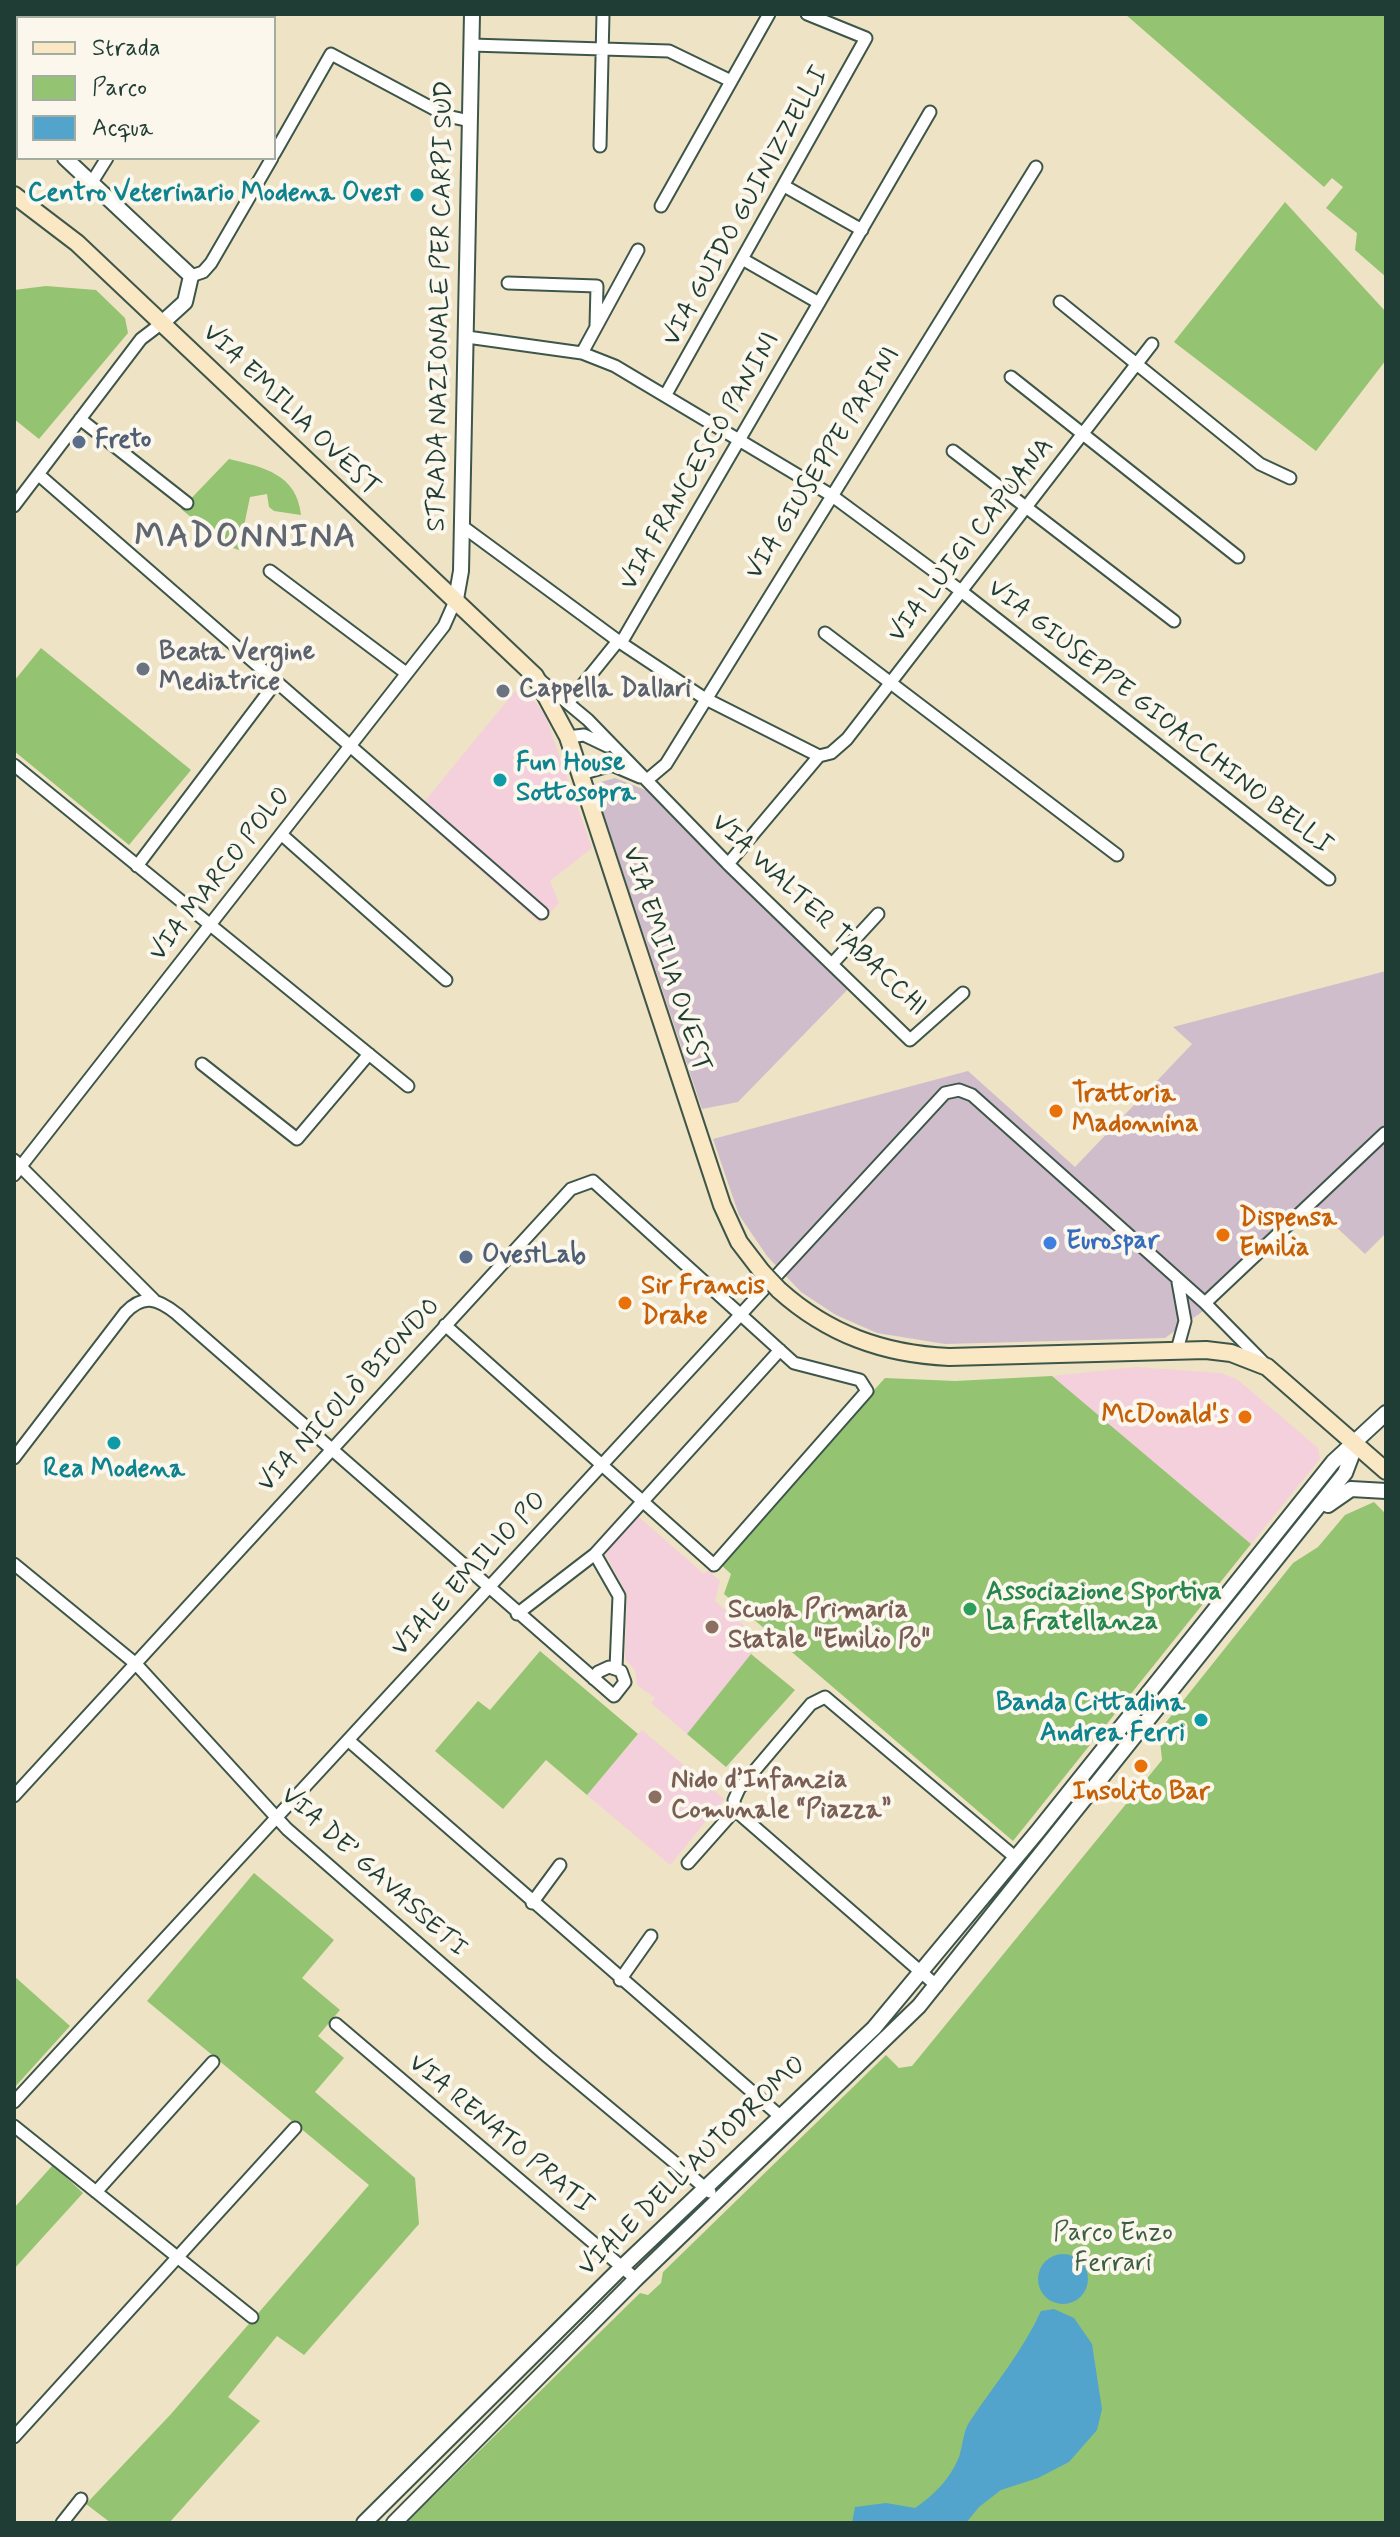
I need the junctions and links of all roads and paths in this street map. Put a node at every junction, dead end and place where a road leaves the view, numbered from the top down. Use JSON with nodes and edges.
{"nodes":[{"id":1,"x":472,"y":14,"type":"edge"},
{"id":2,"x":603,"y":14,"type":"edge"},
{"id":3,"x":769,"y":14,"type":"edge"},
{"id":4,"x":807,"y":14,"type":"edge"},
{"id":5,"x":471,"y":45,"type":"junction"},
{"id":6,"x":602,"y":49,"type":"junction"},
{"id":7,"x":731,"y":81,"type":"junction"},
{"id":8,"x":930,"y":112,"type":"dead end"},
{"id":9,"x":470,"y":121,"type":"junction"},
{"id":10,"x":600,"y":146,"type":"dead end"},
{"id":11,"x":276,"y":151,"type":"edge"},
{"id":12,"x":67,"y":160,"type":"edge"},
{"id":13,"x":106,"y":160,"type":"edge"},
{"id":14,"x":271,"y":160,"type":"edge"},
{"id":15,"x":1036,"y":167,"type":"dead end"},
{"id":16,"x":92,"y":182,"type":"junction"},
{"id":17,"x":786,"y":187,"type":"junction"},
{"id":18,"x":14,"y":195,"type":"edge"},
{"id":19,"x":661,"y":206,"type":"dead end"},
{"id":20,"x":862,"y":230,"type":"junction"},
{"id":21,"x":638,"y":250,"type":"dead end"},
{"id":22,"x":744,"y":260,"type":"junction"},
{"id":23,"x":191,"y":276,"type":"junction"},
{"id":24,"x":508,"y":283,"type":"dead end"},
{"id":25,"x":1060,"y":302,"type":"dead end"},
{"id":26,"x":819,"y":303,"type":"junction"},
{"id":27,"x":162,"y":323,"type":"junction"},
{"id":28,"x":596,"y":326,"type":"junction"},
{"id":29,"x":467,"y":337,"type":"junction"},
{"id":30,"x":1152,"y":344,"type":"dead end"},
{"id":31,"x":582,"y":353,"type":"junction"},
{"id":32,"x":1137,"y":363,"type":"junction"},
{"id":33,"x":1011,"y":377,"type":"dead end"},
{"id":34,"x":665,"y":396,"type":"junction"},
{"id":35,"x":80,"y":419,"type":"junction"},
{"id":36,"x":1083,"y":434,"type":"junction"},
{"id":37,"x":739,"y":442,"type":"junction"},
{"id":38,"x":953,"y":451,"type":"dead end"},
{"id":39,"x":39,"y":475,"type":"junction"},
{"id":40,"x":1290,"y":478,"type":"dead end"},
{"id":41,"x":831,"y":495,"type":"junction"},
{"id":42,"x":187,"y":503,"type":"dead end"},
{"id":43,"x":14,"y":506,"type":"edge"},
{"id":44,"x":1026,"y":507,"type":"junction"},
{"id":45,"x":462,"y":526,"type":"junction"},
{"id":46,"x":1238,"y":557,"type":"dead end"},
{"id":47,"x":270,"y":571,"type":"dead end"},
{"id":48,"x":961,"y":591,"type":"junction"},
{"id":49,"x":456,"y":599,"type":"junction"},
{"id":50,"x":1174,"y":621,"type":"dead end"},
{"id":51,"x":825,"y":633,"type":"dead end"},
{"id":52,"x":619,"y":642,"type":"junction"},
{"id":53,"x":406,"y":673,"type":"junction"},
{"id":54,"x":535,"y":676,"type":"junction"},
{"id":55,"x":276,"y":682,"type":"junction"},
{"id":56,"x":890,"y":683,"type":"junction"},
{"id":57,"x":704,"y":698,"type":"junction"},
{"id":58,"x":568,"y":703,"type":"junction"},
{"id":59,"x":568,"y":737,"type":"junction"},
{"id":60,"x":350,"y":746,"type":"junction"},
{"id":61,"x":819,"y":756,"type":"junction"},
{"id":62,"x":14,"y":765,"type":"edge"},
{"id":63,"x":581,"y":774,"type":"junction"},
{"id":64,"x":647,"y":780,"type":"junction"},
{"id":65,"x":281,"y":834,"type":"junction"},
{"id":66,"x":1117,"y":855,"type":"dead end"},
{"id":67,"x":728,"y":864,"type":"junction"},
{"id":68,"x":137,"y":866,"type":"junction"},
{"id":69,"x":1329,"y":879,"type":"dead end"},
{"id":70,"x":542,"y":913,"type":"dead end"},
{"id":71,"x":878,"y":914,"type":"dead end"},
{"id":72,"x":210,"y":925,"type":"junction"},
{"id":73,"x":832,"y":964,"type":"junction"},
{"id":74,"x":446,"y":980,"type":"dead end"},
{"id":75,"x":963,"y":993,"type":"dead end"},
{"id":76,"x":369,"y":1054,"type":"junction"},
{"id":77,"x":202,"y":1064,"type":"dead end"},
{"id":78,"x":408,"y":1086,"type":"dead end"},
{"id":79,"x":1385,"y":1133,"type":"edge"},
{"id":80,"x":16,"y":1167,"type":"edge"},
{"id":81,"x":1178,"y":1281,"type":"junction"},
{"id":82,"x":155,"y":1300,"type":"junction"},
{"id":83,"x":1205,"y":1303,"type":"junction"},
{"id":84,"x":741,"y":1311,"type":"junction"},
{"id":85,"x":445,"y":1325,"type":"junction"},
{"id":86,"x":780,"y":1350,"type":"junction"},
{"id":87,"x":1177,"y":1350,"type":"junction"},
{"id":88,"x":1267,"y":1367,"type":"junction"},
{"id":89,"x":1386,"y":1413,"type":"edge"},
{"id":90,"x":1337,"y":1428,"type":"junction"},
{"id":91,"x":1356,"y":1444,"type":"junction"},
{"id":92,"x":330,"y":1450,"type":"junction"},
{"id":93,"x":14,"y":1458,"type":"edge"},
{"id":94,"x":1333,"y":1462,"type":"junction"},
{"id":95,"x":599,"y":1466,"type":"junction"},
{"id":96,"x":1386,"y":1471,"type":"edge"},
{"id":97,"x":1386,"y":1491,"type":"edge"},
{"id":98,"x":641,"y":1502,"type":"junction"},
{"id":99,"x":1285,"y":1545,"type":"junction"},
{"id":100,"x":595,"y":1554,"type":"junction"},
{"id":101,"x":14,"y":1564,"type":"edge"},
{"id":102,"x":487,"y":1588,"type":"junction"},
{"id":103,"x":517,"y":1614,"type":"junction"},
{"id":104,"x":136,"y":1664,"type":"junction"},
{"id":105,"x":616,"y":1668,"type":"junction"},
{"id":106,"x":594,"y":1679,"type":"junction"},
{"id":107,"x":1119,"y":1730,"type":"junction"},
{"id":108,"x":348,"y":1740,"type":"junction"},
{"id":109,"x":1131,"y":1741,"type":"junction"},
{"id":110,"x":14,"y":1796,"type":"edge"},
{"id":111,"x":735,"y":1810,"type":"junction"},
{"id":112,"x":276,"y":1818,"type":"junction"},
{"id":113,"x":1038,"y":1831,"type":"junction"},
{"id":114,"x":1051,"y":1842,"type":"junction"},
{"id":115,"x":1016,"y":1858,"type":"junction"},
{"id":116,"x":688,"y":1863,"type":"dead end"},
{"id":117,"x":560,"y":1865,"type":"dead end"},
{"id":118,"x":532,"y":1903,"type":"junction"},
{"id":119,"x":651,"y":1936,"type":"dead end"},
{"id":120,"x":921,"y":1972,"type":"junction"},
{"id":121,"x":620,"y":1980,"type":"junction"},
{"id":122,"x":937,"y":1986,"type":"junction"},
{"id":123,"x":336,"y":2024,"type":"dead end"},
{"id":124,"x":874,"y":2028,"type":"junction"},
{"id":125,"x":886,"y":2039,"type":"junction"},
{"id":126,"x":213,"y":2062,"type":"dead end"},
{"id":127,"x":14,"y":2102,"type":"edge"},
{"id":128,"x":781,"y":2117,"type":"junction"},
{"id":129,"x":14,"y":2126,"type":"edge"},
{"id":130,"x":295,"y":2128,"type":"dead end"},
{"id":131,"x":96,"y":2192,"type":"junction"},
{"id":132,"x":713,"y":2194,"type":"junction"},
{"id":133,"x":178,"y":2257,"type":"junction"},
{"id":134,"x":622,"y":2267,"type":"junction"},
{"id":135,"x":636,"y":2279,"type":"junction"},
{"id":136,"x":252,"y":2317,"type":"dead end"},
{"id":137,"x":14,"y":2437,"type":"edge"},
{"id":138,"x":81,"y":2499,"type":"dead end"},
{"id":139,"x":62,"y":2523,"type":"edge"},
{"id":140,"x":364,"y":2523,"type":"edge"},
{"id":141,"x":394,"y":2523,"type":"edge"}],
"edges":[{"from":1,"to":5,"type":"street","name":"STRADA NAZIONALE PER CARPI SUD"},
{"from":2,"to":6,"type":"street"},
{"from":3,"to":7,"type":"street"},
{"from":4,"to":17,"type":"street","name":"VIA GUIDO GUINIZZELLI"},
{"from":5,"to":6,"type":"street"},
{"from":5,"to":9,"type":"street","name":"STRADA NAZIONALE PER CARPI SUD"},
{"from":6,"to":7,"type":"street"},
{"from":6,"to":10,"type":"street"},
{"from":7,"to":19,"type":"street"},
{"from":8,"to":20,"type":"street","name":"VIA FRANCESCO PANINI"},
{"from":9,"to":11,"type":"street"},
{"from":9,"to":29,"type":"street","name":"STRADA NAZIONALE PER CARPI SUD"},
{"from":12,"to":16,"type":"street"},
{"from":13,"to":16,"type":"street"},
{"from":14,"to":23,"type":"street"},
{"from":15,"to":41,"type":"street","name":"VIA GIUSEPPE PARINI"},
{"from":16,"to":23,"type":"street"},
{"from":17,"to":20,"type":"street"},
{"from":17,"to":22,"type":"street","name":"VIA GUIDO GUINIZZELLI"},
{"from":18,"to":27,"type":"main road","name":"VIA EMILIA OVEST"},
{"from":20,"to":26,"type":"street","name":"VIA FRANCESCO PANINI"},
{"from":21,"to":28,"type":"street"},
{"from":22,"to":26,"type":"street"},
{"from":22,"to":34,"type":"street","name":"VIA GUIDO GUINIZZELLI"},
{"from":23,"to":27,"type":"street"},
{"from":24,"to":28,"type":"street"},
{"from":25,"to":32,"type":"street"},
{"from":26,"to":37,"type":"street","name":"VIA FRANCESCO PANINI"},
{"from":27,"to":35,"type":"street"},
{"from":27,"to":49,"type":"main road","name":"VIA EMILIA OVEST"},
{"from":28,"to":31,"type":"street"},
{"from":29,"to":31,"type":"street","name":"VIA GIUSEPPE GIOACCHINO BELLI"},
{"from":29,"to":45,"type":"street","name":"STRADA NAZIONALE PER CARPI SUD"},
{"from":30,"to":32,"type":"street","name":"VIA LUIGI CAPUANA"},
{"from":31,"to":34,"type":"street","name":"VIA GIUSEPPE GIOACCHINO BELLI"},
{"from":32,"to":36,"type":"street","name":"VIA LUIGI CAPUANA"},
{"from":32,"to":40,"type":"street"},
{"from":33,"to":36,"type":"street"},
{"from":34,"to":37,"type":"street","name":"VIA GIUSEPPE GIOACCHINO BELLI"},
{"from":35,"to":39,"type":"street"},
{"from":35,"to":42,"type":"street"},
{"from":36,"to":44,"type":"street","name":"VIA LUIGI CAPUANA"},
{"from":36,"to":46,"type":"street"},
{"from":37,"to":41,"type":"street","name":"VIA GIUSEPPE GIOACCHINO BELLI"},
{"from":37,"to":52,"type":"street","name":"VIA FRANCESCO PANINI"},
{"from":38,"to":44,"type":"street"},
{"from":39,"to":43,"type":"street"},
{"from":39,"to":55,"type":"street"},
{"from":41,"to":48,"type":"street","name":"VIA GIUSEPPE GIOACCHINO BELLI"},
{"from":41,"to":57,"type":"street","name":"VIA GIUSEPPE PARINI"},
{"from":44,"to":48,"type":"street","name":"VIA LUIGI CAPUANA"},
{"from":44,"to":50,"type":"street"},
{"from":45,"to":49,"type":"street","name":"STRADA NAZIONALE PER CARPI SUD"},
{"from":45,"to":52,"type":"street"},
{"from":47,"to":53,"type":"street"},
{"from":48,"to":56,"type":"street","name":"VIA LUIGI CAPUANA"},
{"from":48,"to":69,"type":"street","name":"VIA GIUSEPPE GIOACCHINO BELLI"},
{"from":49,"to":53,"type":"street","name":"VIA MARCO POLO"},
{"from":49,"to":54,"type":"main road","name":"VIA EMILIA OVEST"},
{"from":51,"to":56,"type":"street"},
{"from":52,"to":57,"type":"street"},
{"from":52,"to":58,"type":"street","name":"VIA FRANCESCO PANINI"},
{"from":53,"to":60,"type":"street","name":"VIA MARCO POLO"},
{"from":54,"to":58,"type":"street","name":"VIA WALTER TABACCHI"},
{"from":54,"to":59,"type":"main road","name":"VIA EMILIA OVEST"},
{"from":55,"to":60,"type":"street"},
{"from":55,"to":68,"type":"street"},
{"from":56,"to":61,"type":"street","name":"VIA LUIGI CAPUANA"},
{"from":56,"to":66,"type":"street"},
{"from":57,"to":61,"type":"street"},
{"from":57,"to":64,"type":"street","name":"VIA GIUSEPPE PARINI"},
{"from":58,"to":64,"type":"street","name":"VIA WALTER TABACCHI"},
{"from":59,"to":63,"type":"main road","name":"VIA EMILIA OVEST"},
{"from":59,"to":64,"type":"street","name":"VIA WALTER TABACCHI"},
{"from":60,"to":65,"type":"street","name":"VIA MARCO POLO"},
{"from":60,"to":70,"type":"street"},
{"from":61,"to":67,"type":"street","name":"VIA LUIGI CAPUANA"},
{"from":62,"to":68,"type":"street"},
{"from":63,"to":64,"type":"street","name":"VIA WALTER TABACCHI"},
{"from":63,"to":87,"type":"main road","name":"VIA EMILIA OVEST","bridge":true},
{"from":64,"to":67,"type":"street","name":"VIA WALTER TABACCHI"},
{"from":65,"to":72,"type":"street","name":"VIA MARCO POLO"},
{"from":65,"to":74,"type":"street"},
{"from":67,"to":73,"type":"street","name":"VIA WALTER TABACCHI"},
{"from":68,"to":72,"type":"street"},
{"from":71,"to":73,"type":"street"},
{"from":72,"to":76,"type":"street"},
{"from":72,"to":80,"type":"street","name":"VIA MARCO POLO"},
{"from":73,"to":75,"type":"street","name":"VIA WALTER TABACCHI"},
{"from":76,"to":77,"type":"street"},
{"from":76,"to":78,"type":"street"},
{"from":79,"to":83,"type":"street"},
{"from":80,"to":82,"type":"street"},
{"from":81,"to":83,"type":"street"},
{"from":81,"to":84,"type":"street","name":"VIALE EMILIO PO"},
{"from":81,"to":87,"type":"street"},
{"from":82,"to":92,"type":"street"},
{"from":82,"to":93,"type":"street"},
{"from":83,"to":88,"type":"street"},
{"from":84,"to":85,"type":"street","name":"VIA NICOLÒ BIONDO"},
{"from":84,"to":86,"type":"street"},
{"from":84,"to":95,"type":"street","name":"VIALE EMILIO PO"},
{"from":85,"to":92,"type":"street","name":"VIA NICOLÒ BIONDO"},
{"from":85,"to":95,"type":"street"},
{"from":86,"to":98,"type":"street"},
{"from":86,"to":98,"type":"street"},
{"from":87,"to":88,"type":"main road","name":"VIA EMILIA OVEST"},
{"from":88,"to":90,"type":"main road","name":"VIA EMILIA OVEST"},
{"from":89,"to":91,"type":"street"},
{"from":90,"to":91,"type":"main road","name":"VIA EMILIA OVEST"},
{"from":90,"to":94,"type":"street"},
{"from":91,"to":94,"type":"street","name":"VIALE DELL'AUTODROMO"},
{"from":91,"to":96,"type":"main road","name":"VIA EMILIA OVEST"},
{"from":91,"to":99,"type":"street","name":"VIALE DELL'AUTODROMO"},
{"from":92,"to":102,"type":"street"},
{"from":92,"to":104,"type":"street","name":"VIA NICOLÒ BIONDO"},
{"from":94,"to":107,"type":"street","name":"VIALE DELL'AUTODROMO"},
{"from":95,"to":98,"type":"street"},
{"from":95,"to":102,"type":"street","name":"VIALE EMILIO PO"},
{"from":97,"to":99,"type":"street"},
{"from":98,"to":100,"type":"street"},
{"from":99,"to":109,"type":"street","name":"VIALE DELL'AUTODROMO"},
{"from":100,"to":103,"type":"street"},
{"from":100,"to":105,"type":"street"},
{"from":101,"to":104,"type":"street","name":"VIA DE’ GAVASSETI"},
{"from":102,"to":103,"type":"street"},
{"from":102,"to":108,"type":"street","name":"VIALE EMILIO PO"},
{"from":103,"to":106,"type":"street"},
{"from":104,"to":110,"type":"street","name":"VIA NICOLÒ BIONDO"},
{"from":104,"to":112,"type":"street","name":"VIA DE’ GAVASSETI"},
{"from":105,"to":106,"type":"street"},
{"from":105,"to":106,"type":"street"},
{"from":107,"to":109,"type":"street"},
{"from":107,"to":113,"type":"street","name":"VIALE DELL'AUTODROMO"},
{"from":108,"to":112,"type":"street","name":"VIALE EMILIO PO"},
{"from":108,"to":118,"type":"street"},
{"from":109,"to":114,"type":"street","name":"VIALE DELL'AUTODROMO"},
{"from":111,"to":115,"type":"street"},
{"from":111,"to":116,"type":"street"},
{"from":111,"to":120,"type":"street"},
{"from":112,"to":127,"type":"street","name":"VIALE EMILIO PO"},
{"from":112,"to":132,"type":"street","name":"VIA DE’ GAVASSETI"},
{"from":113,"to":114,"type":"street"},
{"from":113,"to":115,"type":"street","name":"VIALE DELL'AUTODROMO"},
{"from":114,"to":122,"type":"street","name":"VIALE DELL'AUTODROMO"},
{"from":115,"to":120,"type":"street","name":"VIALE DELL'AUTODROMO"},
{"from":117,"to":118,"type":"street"},
{"from":118,"to":121,"type":"street"},
{"from":119,"to":121,"type":"street"},
{"from":120,"to":122,"type":"street"},
{"from":120,"to":124,"type":"street","name":"VIALE DELL'AUTODROMO"},
{"from":121,"to":128,"type":"street"},
{"from":122,"to":125,"type":"street","name":"VIALE DELL'AUTODROMO"},
{"from":123,"to":134,"type":"street","name":"VIA RENATO PRATI"},
{"from":124,"to":125,"type":"street"},
{"from":124,"to":128,"type":"street","name":"VIALE DELL'AUTODROMO"},
{"from":125,"to":132,"type":"street","name":"VIALE DELL'AUTODROMO"},
{"from":126,"to":131,"type":"street"},
{"from":128,"to":132,"type":"street","name":"VIALE DELL'AUTODROMO"},
{"from":129,"to":131,"type":"street"},
{"from":130,"to":133,"type":"street"},
{"from":131,"to":133,"type":"street"},
{"from":132,"to":134,"type":"street","name":"VIALE DELL'AUTODROMO"},
{"from":132,"to":135,"type":"street","name":"VIALE DELL'AUTODROMO"},
{"from":133,"to":136,"type":"street"},
{"from":133,"to":137,"type":"street"},
{"from":134,"to":135,"type":"street","name":"VIA RENATO PRATI"},
{"from":134,"to":140,"type":"street","name":"VIALE DELL'AUTODROMO"},
{"from":135,"to":141,"type":"street","name":"VIALE DELL'AUTODROMO"},
{"from":138,"to":139,"type":"street"}]}
